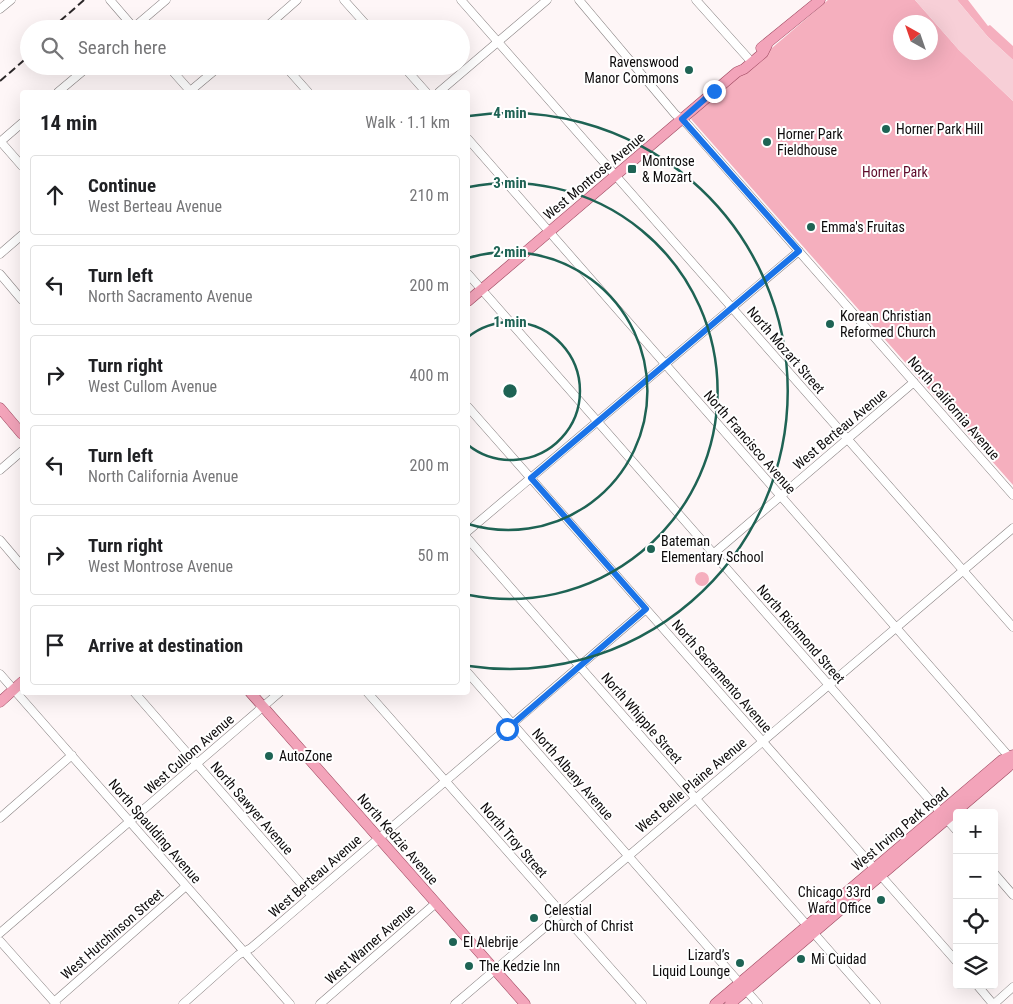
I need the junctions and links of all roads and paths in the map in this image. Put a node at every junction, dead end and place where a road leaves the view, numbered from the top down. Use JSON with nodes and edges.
{"nodes":[{"id":1,"x":10,"y":0,"type":"edge"},
{"id":2,"x":110,"y":0,"type":"edge"},
{"id":3,"x":166,"y":0,"type":"edge"},
{"id":4,"x":297,"y":0,"type":"edge"},
{"id":5,"x":344,"y":0,"type":"edge"},
{"id":6,"x":461,"y":0,"type":"edge"},
{"id":7,"x":548,"y":0,"type":"edge"},
{"id":8,"x":579,"y":0,"type":"edge"},
{"id":9,"x":696,"y":0,"type":"edge"},
{"id":10,"x":820,"y":0,"type":"edge"},
{"id":11,"x":0,"y":8,"type":"edge"},
{"id":12,"x":127,"y":20,"type":"edge"},
{"id":13,"x":143,"y":20,"type":"edge"},
{"id":14,"x":274,"y":20,"type":"edge"},
{"id":15,"x":362,"y":20,"type":"edge"},
{"id":16,"x":498,"y":42,"type":"junction"},
{"id":17,"x":767,"y":45,"type":"junction"},
{"id":18,"x":745,"y":58,"type":"junction"},
{"id":19,"x":470,"y":66,"type":"edge"},
{"id":20,"x":737,"y":72,"type":"junction"},
{"id":21,"x":78,"y":75,"type":"edge"},
{"id":22,"x":176,"y":75,"type":"edge"},
{"id":23,"x":210,"y":75,"type":"edge"},
{"id":24,"x":293,"y":75,"type":"edge"},
{"id":25,"x":411,"y":75,"type":"edge"},
{"id":26,"x":459,"y":75,"type":"edge"},
{"id":27,"x":60,"y":90,"type":"edge"},
{"id":28,"x":188,"y":90,"type":"edge"},
{"id":29,"x":192,"y":90,"type":"edge"},
{"id":30,"x":306,"y":90,"type":"edge"},
{"id":31,"x":424,"y":90,"type":"edge"},
{"id":32,"x":441,"y":90,"type":"edge"},
{"id":33,"x":682,"y":119,"type":"junction"},
{"id":34,"x":20,"y":125,"type":"edge"},
{"id":35,"x":0,"y":141,"type":"edge"},
{"id":36,"x":470,"y":141,"type":"edge"},
{"id":37,"x":20,"y":164,"type":"edge"},
{"id":38,"x":616,"y":175,"type":"junction"},
{"id":39,"x":550,"y":232,"type":"junction"},
{"id":40,"x":20,"y":237,"type":"edge"},
{"id":41,"x":799,"y":251,"type":"junction"},
{"id":42,"x":0,"y":254,"type":"edge"},
{"id":43,"x":0,"y":274,"type":"edge"},
{"id":44,"x":470,"y":276,"type":"edge"},
{"id":45,"x":481,"y":290,"type":"junction"},
{"id":46,"x":20,"y":298,"type":"edge"},
{"id":47,"x":470,"y":299,"type":"edge"},
{"id":48,"x":733,"y":308,"type":"junction"},
{"id":49,"x":666,"y":365,"type":"junction"},
{"id":50,"x":914,"y":382,"type":"junction"},
{"id":51,"x":0,"y":408,"type":"edge"},
{"id":52,"x":470,"y":408,"type":"edge"},
{"id":53,"x":598,"y":422,"type":"junction"},
{"id":54,"x":20,"y":432,"type":"edge"},
{"id":55,"x":848,"y":439,"type":"junction"},
{"id":56,"x":20,"y":452,"type":"edge"},
{"id":57,"x":0,"y":470,"type":"edge"},
{"id":58,"x":531,"y":478,"type":"junction"},
{"id":59,"x":1013,"y":495,"type":"edge"},
{"id":60,"x":781,"y":496,"type":"junction"},
{"id":61,"x":1013,"y":528,"type":"edge"},
{"id":62,"x":470,"y":529,"type":"edge"},
{"id":63,"x":0,"y":540,"type":"edge"},
{"id":64,"x":470,"y":541,"type":"edge"},
{"id":65,"x":714,"y":554,"type":"junction"},
{"id":66,"x":20,"y":564,"type":"edge"},
{"id":67,"x":963,"y":570,"type":"junction"},
{"id":68,"x":646,"y":609,"type":"junction"},
{"id":69,"x":1013,"y":627,"type":"edge"},
{"id":70,"x":896,"y":628,"type":"junction"},
{"id":71,"x":579,"y":666,"type":"junction"},
{"id":72,"x":0,"y":674,"type":"edge"},
{"id":73,"x":470,"y":675,"type":"edge"},
{"id":74,"x":20,"y":684,"type":"edge"},
{"id":75,"x":829,"y":685,"type":"junction"},
{"id":76,"x":14,"y":690,"type":"junction"},
{"id":77,"x":137,"y":695,"type":"edge"},
{"id":78,"x":253,"y":695,"type":"edge"},
{"id":79,"x":277,"y":695,"type":"edge"},
{"id":80,"x":370,"y":695,"type":"edge"},
{"id":81,"x":0,"y":702,"type":"edge"},
{"id":82,"x":263,"y":707,"type":"junction"},
{"id":83,"x":512,"y":724,"type":"junction"},
{"id":84,"x":762,"y":741,"type":"junction"},
{"id":85,"x":72,"y":755,"type":"junction"},
{"id":86,"x":1012,"y":759,"type":"edge"},
{"id":87,"x":196,"y":764,"type":"junction"},
{"id":88,"x":445,"y":781,"type":"junction"},
{"id":89,"x":696,"y":798,"type":"junction"},
{"id":90,"x":944,"y":816,"type":"junction"},
{"id":91,"x":0,"y":818,"type":"edge"},
{"id":92,"x":130,"y":821,"type":"junction"},
{"id":93,"x":953,"y":826,"type":"edge"},
{"id":94,"x":378,"y":838,"type":"junction"},
{"id":95,"x":628,"y":856,"type":"junction"},
{"id":96,"x":878,"y":872,"type":"junction"},
{"id":97,"x":998,"y":878,"type":"edge"},
{"id":98,"x":186,"y":886,"type":"junction"},
{"id":99,"x":312,"y":895,"type":"junction"},
{"id":100,"x":1013,"y":895,"type":"edge"},
{"id":101,"x":436,"y":903,"type":"junction"},
{"id":102,"x":561,"y":913,"type":"junction"},
{"id":103,"x":811,"y":929,"type":"junction"},
{"id":104,"x":0,"y":933,"type":"edge"},
{"id":105,"x":0,"y":941,"type":"edge"},
{"id":106,"x":244,"y":952,"type":"junction"},
{"id":107,"x":953,"y":957,"type":"edge"},
{"id":108,"x":494,"y":970,"type":"junction"},
{"id":109,"x":743,"y":987,"type":"junction"},
{"id":110,"x":1013,"y":987,"type":"edge"},
{"id":111,"x":980,"y":989,"type":"edge"},
{"id":112,"x":55,"y":1003,"type":"edge"},
{"id":113,"x":182,"y":1004,"type":"edge"},
{"id":114,"x":290,"y":1004,"type":"edge"},
{"id":115,"x":320,"y":1004,"type":"edge"},
{"id":116,"x":455,"y":1004,"type":"edge"},
{"id":117,"x":525,"y":1004,"type":"edge"},
{"id":118,"x":642,"y":1004,"type":"edge"},
{"id":119,"x":715,"y":1004,"type":"edge"},
{"id":120,"x":730,"y":1004,"type":"edge"},
{"id":121,"x":758,"y":1004,"type":"edge"},
{"id":122,"x":876,"y":1004,"type":"edge"},
{"id":123,"x":993,"y":1004,"type":"edge"}],
"edges":[{"from":1,"to":11,"type":"street"},
{"from":2,"to":12,"type":"street"},
{"from":3,"to":13,"type":"street"},
{"from":4,"to":14,"type":"street"},
{"from":5,"to":15,"type":"street"},
{"from":6,"to":16,"type":"street","name":"North Mozart Street"},
{"from":7,"to":16,"type":"street"},
{"from":8,"to":33,"type":"street","name":"North California Avenue"},
{"from":9,"to":18,"type":"street"},
{"from":10,"to":17,"type":"main road","name":"West Montrose Avenue"},
{"from":16,"to":19,"type":"street"},
{"from":16,"to":38,"type":"street","name":"North Mozart Street"},
{"from":17,"to":18,"type":"main road","name":"West Montrose Avenue"},
{"from":17,"to":20,"type":"main road","name":"West Montrose Avenue"},
{"from":18,"to":20,"type":"main road","name":"West Montrose Avenue"},
{"from":20,"to":33,"type":"main road","name":"West Montrose Avenue"},
{"from":21,"to":27,"type":"street"},
{"from":22,"to":28,"type":"street"},
{"from":23,"to":29,"type":"street"},
{"from":24,"to":30,"type":"street"},
{"from":25,"to":31,"type":"street"},
{"from":26,"to":32,"type":"street"},
{"from":33,"to":38,"type":"main road","name":"West Montrose Avenue"},
{"from":33,"to":41,"type":"street","name":"North California Avenue"},
{"from":34,"to":35,"type":"street"},
{"from":35,"to":37,"type":"street"},
{"from":36,"to":39,"type":"street","name":"North Francisco Avenue"},
{"from":38,"to":39,"type":"main road","name":"West Montrose Avenue"},
{"from":38,"to":48,"type":"street","name":"North Mozart Street"},
{"from":39,"to":45,"type":"main road","name":"West Montrose Avenue"},
{"from":39,"to":49,"type":"street","name":"North Francisco Avenue"},
{"from":40,"to":42,"type":"street"},
{"from":41,"to":48,"type":"street"},
{"from":41,"to":50,"type":"street","name":"North California Avenue"},
{"from":43,"to":46,"type":"street"},
{"from":44,"to":45,"type":"street","name":"North Richmond Street"},
{"from":45,"to":47,"type":"main road","name":"West Montrose Avenue"},
{"from":45,"to":53,"type":"street","name":"North Richmond Street"},
{"from":48,"to":49,"type":"street"},
{"from":48,"to":55,"type":"street","name":"North Mozart Street"},
{"from":49,"to":53,"type":"street"},
{"from":49,"to":60,"type":"street","name":"North Francisco Avenue"},
{"from":50,"to":55,"type":"street","name":"West Berteau Avenue"},
{"from":50,"to":59,"type":"street","name":"North California Avenue"},
{"from":51,"to":54,"type":"main road"},
{"from":52,"to":58,"type":"street","name":"North Sacramento Avenue"},
{"from":53,"to":58,"type":"street"},
{"from":53,"to":65,"type":"street","name":"North Richmond Street"},
{"from":55,"to":60,"type":"street","name":"West Berteau Avenue"},
{"from":55,"to":67,"type":"street","name":"North Mozart Street"},
{"from":56,"to":57,"type":"street"},
{"from":58,"to":62,"type":"street"},
{"from":58,"to":68,"type":"street","name":"North Sacramento Avenue"},
{"from":60,"to":65,"type":"street","name":"West Berteau Avenue"},
{"from":60,"to":70,"type":"street","name":"North Francisco Avenue"},
{"from":61,"to":67,"type":"street","name":"West Belle Plaine Avenue"},
{"from":63,"to":66,"type":"street"},
{"from":64,"to":71,"type":"street","name":"North Whipple Street"},
{"from":65,"to":75,"type":"street","name":"North Richmond Street"},
{"from":67,"to":69,"type":"street","name":"North Mozart Street"},
{"from":67,"to":70,"type":"street","name":"West Belle Plaine Avenue"},
{"from":68,"to":71,"type":"street","name":"West Berteau Avenue"},
{"from":68,"to":84,"type":"street","name":"North Sacramento Avenue"},
{"from":70,"to":75,"type":"street","name":"West Belle Plaine Avenue"},
{"from":70,"to":86,"type":"street","name":"North Francisco Avenue"},
{"from":71,"to":83,"type":"street","name":"West Berteau Avenue"},
{"from":71,"to":89,"type":"street","name":"North Whipple Street"},
{"from":72,"to":76,"type":"street","name":"North Spaulding Avenue"},
{"from":73,"to":83,"type":"street","name":"North Albany Avenue"},
{"from":74,"to":76,"type":"main road"},
{"from":75,"to":84,"type":"street","name":"West Belle Plaine Avenue"},
{"from":75,"to":90,"type":"street","name":"North Richmond Street"},
{"from":76,"to":81,"type":"main road"},
{"from":76,"to":85,"type":"street","name":"North Spaulding Avenue"},
{"from":77,"to":87,"type":"street","name":"North Sawyer Avenue"},
{"from":78,"to":82,"type":"main road","name":"North Kedzie Avenue"},
{"from":79,"to":82,"type":"street","name":"West Cullom Avenue"},
{"from":80,"to":88,"type":"street","name":"North Troy Street"},
{"from":82,"to":87,"type":"street","name":"West Cullom Avenue"},
{"from":82,"to":94,"type":"main road","name":"North Kedzie Avenue"},
{"from":83,"to":88,"type":"street","name":"West Berteau Avenue"},
{"from":83,"to":95,"type":"street","name":"North Albany Avenue"},
{"from":84,"to":89,"type":"street","name":"West Belle Plaine Avenue"},
{"from":84,"to":96,"type":"street","name":"North Sacramento Avenue"},
{"from":85,"to":91,"type":"street"},
{"from":85,"to":92,"type":"street","name":"North Spaulding Avenue"},
{"from":86,"to":90,"type":"main road","name":"West Irving Park Road"},
{"from":87,"to":92,"type":"street","name":"West Cullom Avenue"},
{"from":87,"to":99,"type":"street","name":"North Sawyer Avenue"},
{"from":88,"to":94,"type":"street","name":"West Berteau Avenue"},
{"from":88,"to":102,"type":"street","name":"North Troy Street"},
{"from":89,"to":95,"type":"street","name":"West Belle Plaine Avenue"},
{"from":89,"to":103,"type":"street","name":"North Whipple Street"},
{"from":90,"to":93,"type":"street","name":"North Richmond Street"},
{"from":90,"to":96,"type":"main road","name":"West Irving Park Road"},
{"from":92,"to":98,"type":"street","name":"North Spaulding Avenue"},
{"from":92,"to":104,"type":"street","name":"West Cullom Avenue"},
{"from":94,"to":99,"type":"street","name":"West Berteau Avenue"},
{"from":94,"to":101,"type":"main road","name":"North Kedzie Avenue"},
{"from":95,"to":102,"type":"street","name":"West Belle Plaine Avenue"},
{"from":95,"to":109,"type":"street","name":"North Albany Avenue"},
{"from":96,"to":103,"type":"main road","name":"West Irving Park Road"},
{"from":96,"to":107,"type":"street","name":"North Sacramento Avenue"},
{"from":97,"to":100,"type":"street"},
{"from":98,"to":106,"type":"street","name":"North Spaulding Avenue"},
{"from":98,"to":112,"type":"street","name":"West Hutchinson Street"},
{"from":99,"to":106,"type":"street","name":"West Berteau Avenue"},
{"from":101,"to":108,"type":"main road","name":"North Kedzie Avenue"},
{"from":101,"to":115,"type":"street","name":"West Warner Avenue"},
{"from":102,"to":108,"type":"street","name":"West Belle Plaine Avenue"},
{"from":102,"to":118,"type":"street","name":"North Troy Street"},
{"from":103,"to":109,"type":"main road","name":"West Irving Park Road"},
{"from":103,"to":122,"type":"street","name":"North Whipple Street"},
{"from":105,"to":112,"type":"street"},
{"from":106,"to":113,"type":"street","name":"West Berteau Avenue"},
{"from":106,"to":114,"type":"street","name":"North Spaulding Avenue"},
{"from":108,"to":116,"type":"street","name":"West Belle Plaine Avenue"},
{"from":108,"to":117,"type":"main road","name":"North Kedzie Avenue"},
{"from":109,"to":119,"type":"main road","name":"West Irving Park Road"},
{"from":109,"to":120,"type":"main road","name":"West Irving Park Road"},
{"from":109,"to":121,"type":"street","name":"North Albany Avenue"},
{"from":110,"to":123,"type":"street"},
{"from":111,"to":123,"type":"street"}]}
